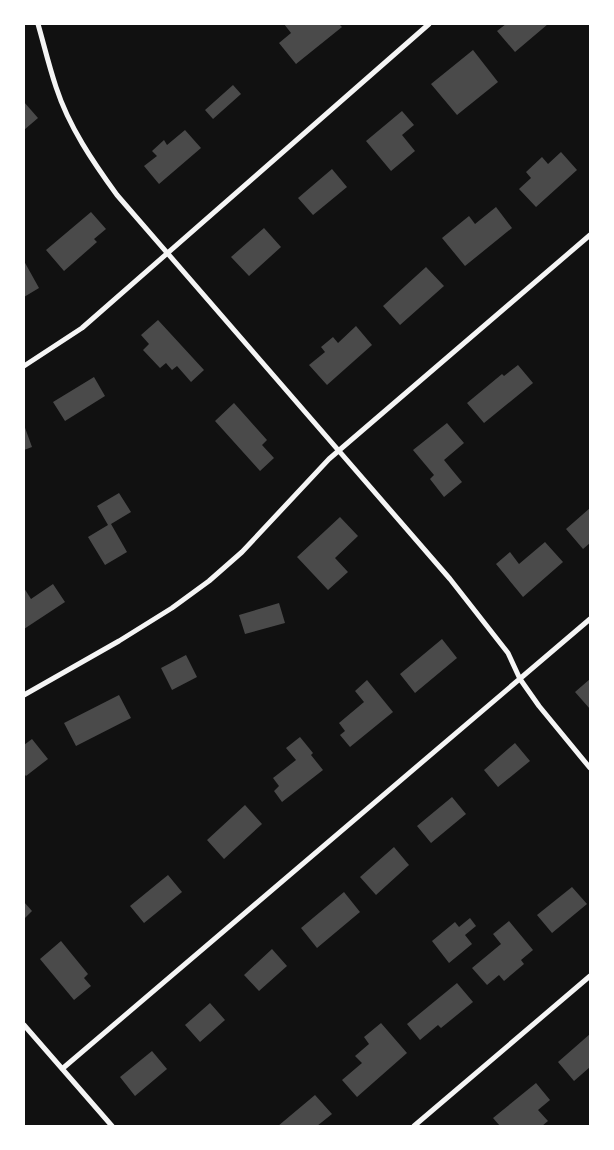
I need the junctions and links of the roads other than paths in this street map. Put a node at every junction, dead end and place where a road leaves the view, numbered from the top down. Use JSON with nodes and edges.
{"nodes":[{"id":1,"x":38,"y":24,"type":"edge"},
{"id":2,"x":430,"y":24,"type":"edge"},
{"id":3,"x":590,"y":235,"type":"edge"},
{"id":4,"x":168,"y":254,"type":"junction"},
{"id":5,"x":24,"y":366,"type":"edge"},
{"id":6,"x":340,"y":450,"type":"junction"},
{"id":7,"x":590,"y":619,"type":"edge"},
{"id":8,"x":520,"y":678,"type":"junction"},
{"id":9,"x":24,"y":695,"type":"edge"},
{"id":10,"x":590,"y":768,"type":"edge"},
{"id":11,"x":590,"y":976,"type":"edge"},
{"id":12,"x":24,"y":1025,"type":"edge"},
{"id":13,"x":62,"y":1069,"type":"junction"},
{"id":14,"x":112,"y":1126,"type":"edge"},
{"id":15,"x":414,"y":1126,"type":"edge"}],
"edges":[{"from":1,"to":4,"type":"street"},
{"from":2,"to":4,"type":"street"},
{"from":3,"to":6,"type":"street"},
{"from":4,"to":5,"type":"street"},
{"from":4,"to":6,"type":"street"},
{"from":6,"to":8,"type":"street"},
{"from":6,"to":9,"type":"street"},
{"from":7,"to":8,"type":"street"},
{"from":8,"to":10,"type":"street"},
{"from":8,"to":13,"type":"street"},
{"from":11,"to":15,"type":"street"},
{"from":12,"to":13,"type":"street"},
{"from":13,"to":14,"type":"street"}]}
